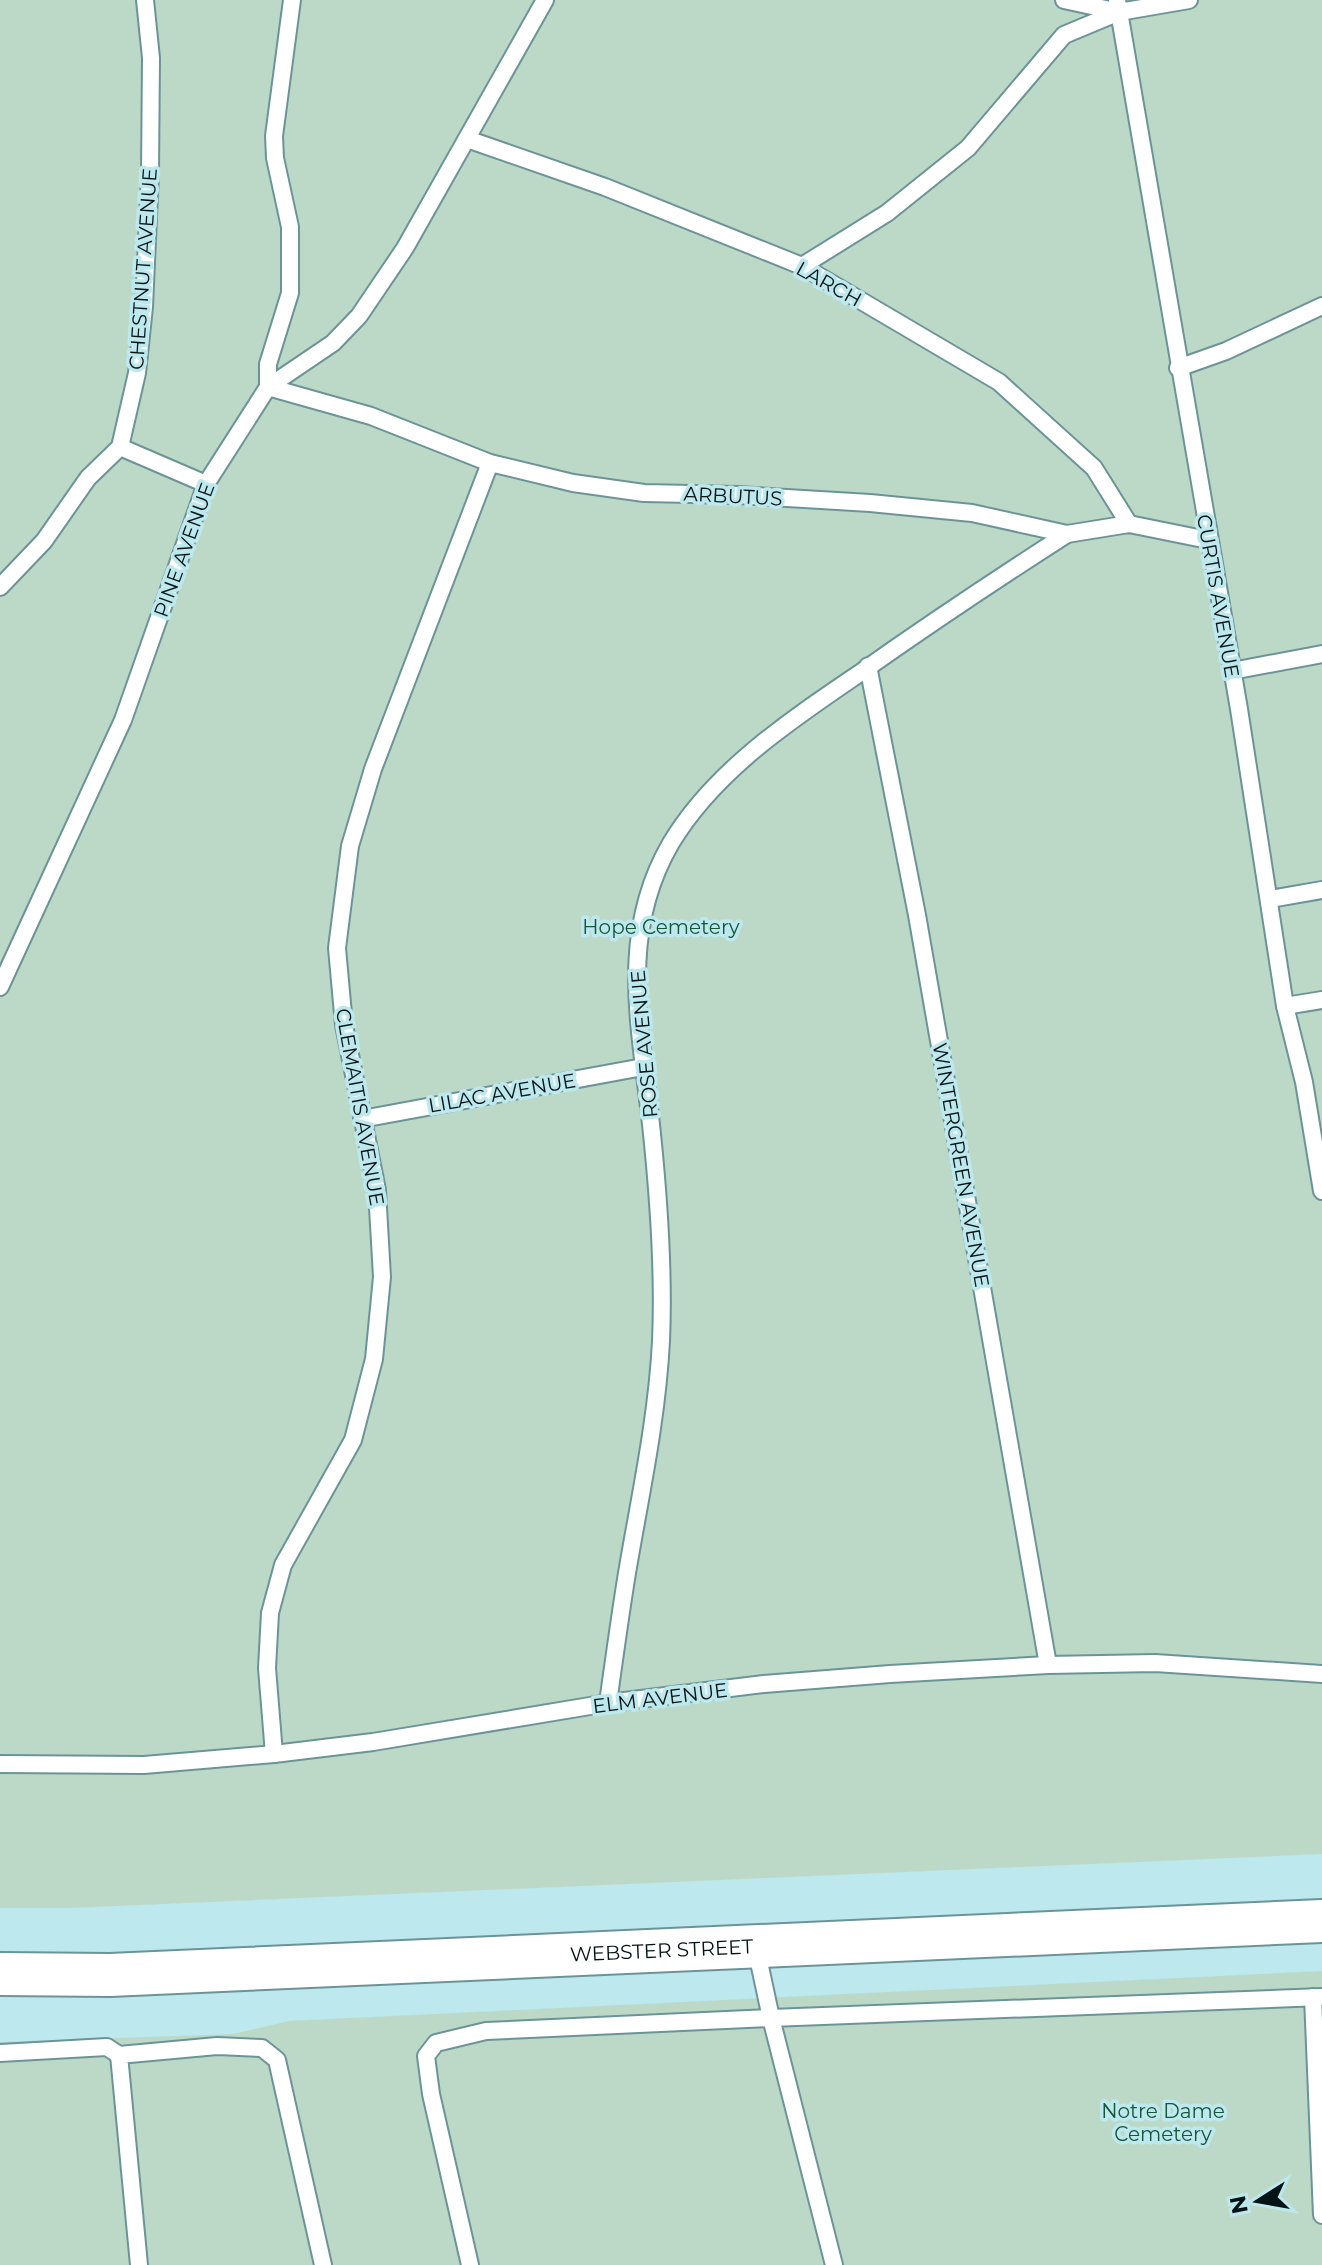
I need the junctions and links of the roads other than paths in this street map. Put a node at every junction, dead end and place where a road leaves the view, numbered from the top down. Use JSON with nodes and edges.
{"nodes":[{"id":1,"x":145,"y":0,"type":"edge"},
{"id":2,"x":292,"y":0,"type":"edge"},
{"id":3,"x":545,"y":0,"type":"edge"},
{"id":4,"x":1064,"y":0,"type":"edge"},
{"id":5,"x":1189,"y":0,"type":"edge"},
{"id":6,"x":1118,"y":6,"type":"edge"},
{"id":7,"x":467,"y":139,"type":"junction"},
{"id":8,"x":802,"y":266,"type":"junction"},
{"id":9,"x":1322,"y":306,"type":"edge"},
{"id":10,"x":1178,"y":368,"type":"junction"},
{"id":11,"x":268,"y":387,"type":"junction"},
{"id":12,"x":120,"y":447,"type":"junction"},
{"id":13,"x":490,"y":463,"type":"junction"},
{"id":14,"x":206,"y":484,"type":"junction"},
{"id":15,"x":1129,"y":524,"type":"junction"},
{"id":16,"x":1067,"y":534,"type":"junction"},
{"id":17,"x":1208,"y":540,"type":"junction"},
{"id":18,"x":0,"y":587,"type":"edge"},
{"id":19,"x":1322,"y":654,"type":"edge"},
{"id":20,"x":868,"y":666,"type":"junction"},
{"id":21,"x":1232,"y":671,"type":"junction"},
{"id":22,"x":1322,"y":890,"type":"edge"},
{"id":23,"x":1270,"y":899,"type":"junction"},
{"id":24,"x":0,"y":987,"type":"edge"},
{"id":25,"x":1322,"y":1000,"type":"edge"},
{"id":26,"x":1285,"y":1006,"type":"junction"},
{"id":27,"x":643,"y":1067,"type":"junction"},
{"id":28,"x":362,"y":1119,"type":"junction"},
{"id":29,"x":1322,"y":1191,"type":"edge"},
{"id":30,"x":1048,"y":1665,"type":"junction"},
{"id":31,"x":1322,"y":1674,"type":"edge"},
{"id":32,"x":608,"y":1703,"type":"junction"},
{"id":33,"x":274,"y":1754,"type":"junction"},
{"id":34,"x":0,"y":1764,"type":"edge"},
{"id":35,"x":1322,"y":1921,"type":"edge"},
{"id":36,"x":756,"y":1947,"type":"junction"},
{"id":37,"x":0,"y":1974,"type":"edge"},
{"id":38,"x":1318,"y":1997,"type":"edge"},
{"id":39,"x":771,"y":2018,"type":"junction"},
{"id":40,"x":0,"y":2053,"type":"edge"},
{"id":41,"x":119,"y":2055,"type":"junction"},
{"id":42,"x":1322,"y":2215,"type":"edge"},
{"id":43,"x":139,"y":2265,"type":"edge"},
{"id":44,"x":323,"y":2265,"type":"edge"},
{"id":45,"x":470,"y":2265,"type":"edge"},
{"id":46,"x":834,"y":2265,"type":"edge"}],
"edges":[{"from":1,"to":12,"type":"lane","name":"CHESTNUT AVENUE"},
{"from":2,"to":11,"type":"lane"},
{"from":3,"to":7,"type":"lane","name":"PINE AVENUE"},
{"from":4,"to":6,"type":"lane"},
{"from":5,"to":6,"type":"lane"},
{"from":6,"to":8,"type":"lane"},
{"from":6,"to":10,"type":"lane","name":"CURTIS AVENUE"},
{"from":7,"to":8,"type":"lane","name":"LARCH"},
{"from":7,"to":11,"type":"lane","name":"PINE AVENUE"},
{"from":8,"to":15,"type":"lane","name":"LARCH"},
{"from":9,"to":10,"type":"lane"},
{"from":10,"to":17,"type":"lane","name":"CURTIS AVENUE"},
{"from":11,"to":13,"type":"lane","name":"ARBUTUS"},
{"from":11,"to":14,"type":"lane","name":"PINE AVENUE"},
{"from":12,"to":14,"type":"lane"},
{"from":12,"to":18,"type":"lane"},
{"from":13,"to":16,"type":"lane","name":"ARBUTUS"},
{"from":13,"to":28,"type":"lane","name":"CLEMAITIS AVENUE"},
{"from":14,"to":24,"type":"lane","name":"PINE AVENUE"},
{"from":15,"to":16,"type":"lane","name":"ARBUTUS"},
{"from":15,"to":17,"type":"lane","name":"ARBUTUS"},
{"from":16,"to":20,"type":"lane","name":"ROSE AVENUE"},
{"from":17,"to":21,"type":"lane","name":"CURTIS AVENUE"},
{"from":19,"to":21,"type":"lane"},
{"from":20,"to":27,"type":"lane","name":"ROSE AVENUE"},
{"from":20,"to":30,"type":"lane","name":"WINTERGREEN AVENUE"},
{"from":21,"to":23,"type":"lane","name":"CURTIS AVENUE"},
{"from":22,"to":23,"type":"lane"},
{"from":23,"to":26,"type":"lane","name":"CURTIS AVENUE"},
{"from":25,"to":26,"type":"lane"},
{"from":26,"to":29,"type":"lane","name":"CURTIS AVENUE"},
{"from":27,"to":28,"type":"lane","name":"LILAC AVENUE"},
{"from":27,"to":32,"type":"lane","name":"ROSE AVENUE"},
{"from":28,"to":33,"type":"lane","name":"CLEMAITIS AVENUE"},
{"from":30,"to":31,"type":"lane","name":"ELM AVENUE"},
{"from":30,"to":32,"type":"lane","name":"ELM AVENUE"},
{"from":32,"to":33,"type":"lane","name":"ELM AVENUE"},
{"from":33,"to":34,"type":"lane","name":"ELM AVENUE"},
{"from":35,"to":36,"type":"main road","name":"WEBSTER STREET"},
{"from":36,"to":37,"type":"main road","name":"WEBSTER STREET"},
{"from":36,"to":39,"type":"lane"},
{"from":38,"to":39,"type":"lane"},
{"from":38,"to":42,"type":"lane"},
{"from":39,"to":45,"type":"lane"},
{"from":39,"to":46,"type":"lane"},
{"from":40,"to":41,"type":"lane"},
{"from":41,"to":43,"type":"lane"},
{"from":41,"to":44,"type":"lane"}]}
